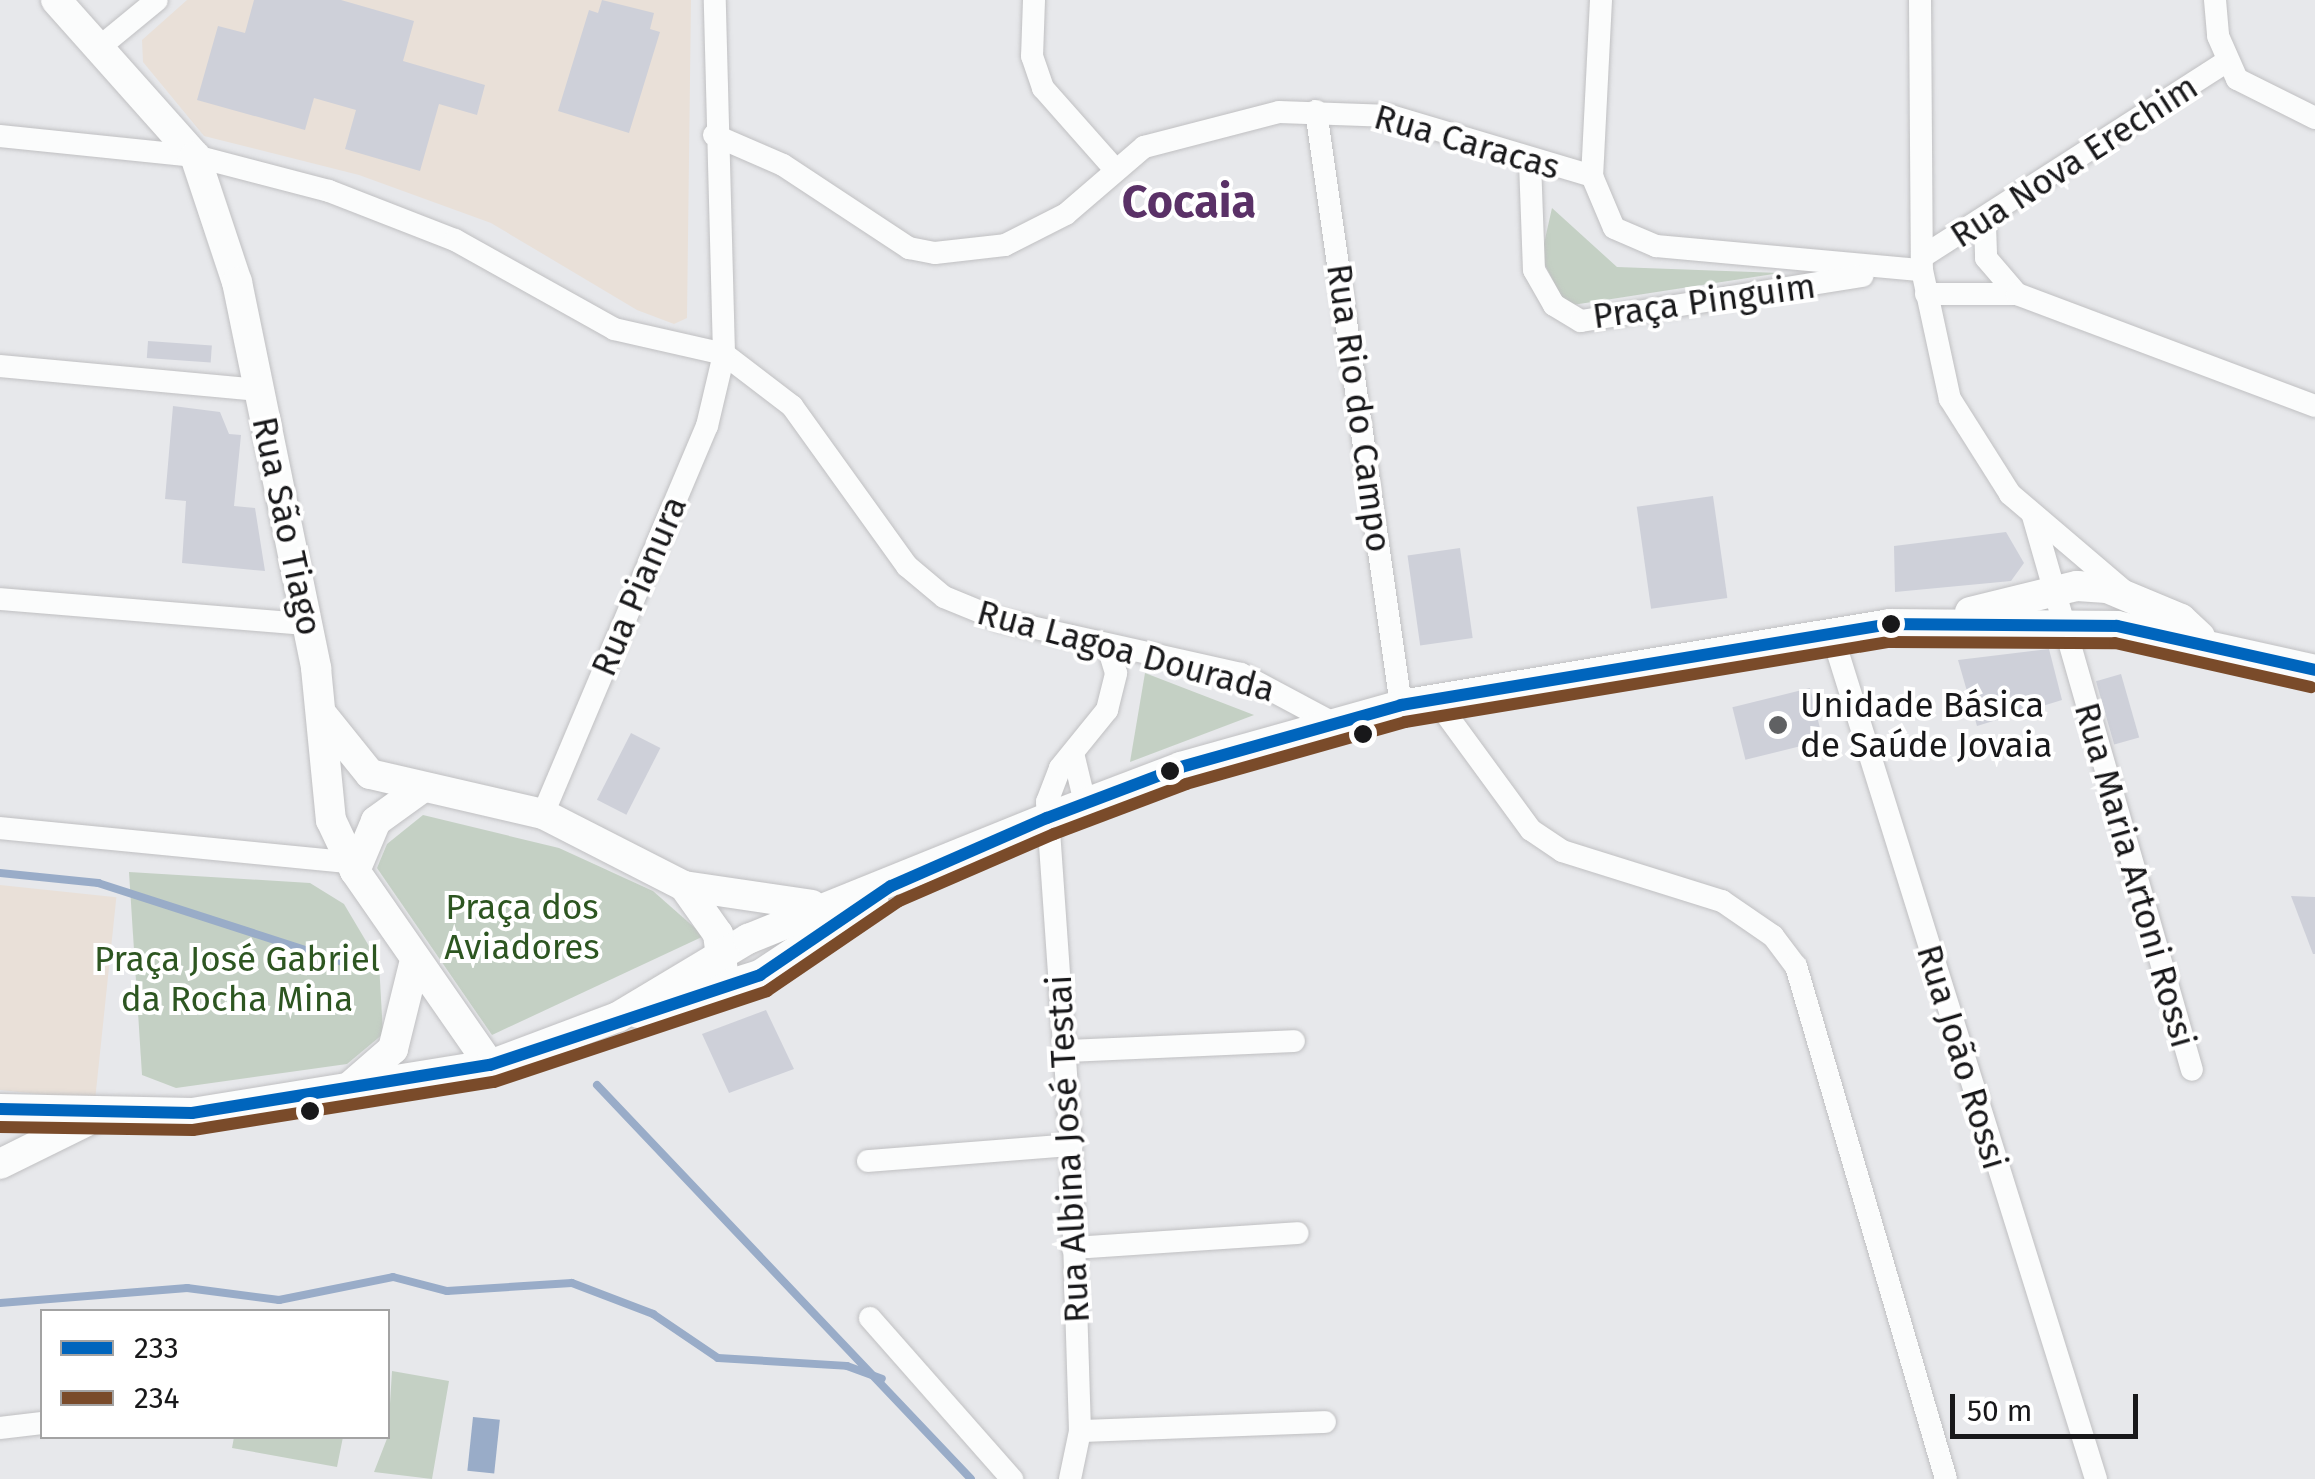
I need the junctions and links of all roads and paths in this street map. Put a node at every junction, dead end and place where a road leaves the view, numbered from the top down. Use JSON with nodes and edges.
{"nodes":[{"id":1,"x":56,"y":0,"type":"edge"},
{"id":2,"x":157,"y":0,"type":"edge"},
{"id":3,"x":715,"y":0,"type":"edge"},
{"id":4,"x":1034,"y":0,"type":"edge"},
{"id":5,"x":1601,"y":0,"type":"edge"},
{"id":6,"x":1920,"y":0,"type":"edge"},
{"id":7,"x":2216,"y":0,"type":"edge"},
{"id":8,"x":101,"y":46,"type":"junction"},
{"id":9,"x":2226,"y":62,"type":"junction"},
{"id":10,"x":1316,"y":111,"type":"junction"},
{"id":11,"x":2315,"y":118,"type":"edge"},
{"id":12,"x":714,"y":135,"type":"junction"},
{"id":13,"x":0,"y":136,"type":"edge"},
{"id":14,"x":196,"y":156,"type":"junction"},
{"id":15,"x":1530,"y":162,"type":"junction"},
{"id":16,"x":1113,"y":167,"type":"junction"},
{"id":17,"x":1592,"y":176,"type":"junction"},
{"id":18,"x":1984,"y":225,"type":"junction"},
{"id":19,"x":1922,"y":264,"type":"junction"},
{"id":20,"x":1888,"y":272,"type":"junction"},
{"id":21,"x":1926,"y":294,"type":"junction"},
{"id":22,"x":2017,"y":294,"type":"junction"},
{"id":23,"x":724,"y":354,"type":"junction"},
{"id":24,"x":0,"y":366,"type":"edge"},
{"id":25,"x":260,"y":390,"type":"junction"},
{"id":26,"x":2315,"y":406,"type":"edge"},
{"id":27,"x":2033,"y":516,"type":"junction"},
{"id":28,"x":2053,"y":592,"type":"junction"},
{"id":29,"x":2128,"y":595,"type":"junction"},
{"id":30,"x":0,"y":599,"type":"edge"},
{"id":31,"x":1924,"y":623,"type":"junction"},
{"id":32,"x":2061,"y":623,"type":"junction"},
{"id":33,"x":307,"y":624,"type":"junction"},
{"id":34,"x":2117,"y":626,"type":"junction"},
{"id":35,"x":1832,"y":634,"type":"junction"},
{"id":36,"x":2200,"y":637,"type":"junction"},
{"id":37,"x":1108,"y":646,"type":"junction"},
{"id":38,"x":2315,"y":670,"type":"edge"},
{"id":39,"x":1435,"y":700,"type":"junction"},
{"id":40,"x":1401,"y":705,"type":"junction"},
{"id":41,"x":323,"y":714,"type":"junction"},
{"id":42,"x":1329,"y":721,"type":"junction"},
{"id":43,"x":1074,"y":754,"type":"junction"},
{"id":44,"x":419,"y":790,"type":"junction"},
{"id":45,"x":1085,"y":804,"type":"junction"},
{"id":46,"x":543,"y":814,"type":"junction"},
{"id":47,"x":1048,"y":818,"type":"junction"},
{"id":48,"x":0,"y":828,"type":"edge"},
{"id":49,"x":352,"y":866,"type":"junction"},
{"id":50,"x":684,"y":886,"type":"junction"},
{"id":51,"x":891,"y":886,"type":"junction"},
{"id":52,"x":835,"y":904,"type":"junction"},
{"id":53,"x":724,"y":953,"type":"junction"},
{"id":54,"x":416,"y":960,"type":"junction"},
{"id":55,"x":725,"y":988,"type":"junction"},
{"id":56,"x":618,"y":1017,"type":"junction"},
{"id":57,"x":1294,"y":1041,"type":"dead end"},
{"id":58,"x":1067,"y":1050,"type":"junction"},
{"id":59,"x":490,"y":1064,"type":"junction"},
{"id":60,"x":2192,"y":1070,"type":"dead end"},
{"id":61,"x":336,"y":1096,"type":"junction"},
{"id":62,"x":0,"y":1109,"type":"edge"},
{"id":63,"x":100,"y":1114,"type":"junction"},
{"id":64,"x":1072,"y":1145,"type":"junction"},
{"id":65,"x":868,"y":1160,"type":"dead end"},
{"id":66,"x":0,"y":1164,"type":"edge"},
{"id":67,"x":1298,"y":1233,"type":"dead end"},
{"id":68,"x":1073,"y":1248,"type":"junction"},
{"id":69,"x":870,"y":1318,"type":"dead end"},
{"id":70,"x":40,"y":1422,"type":"edge"},
{"id":71,"x":1325,"y":1422,"type":"dead end"},
{"id":72,"x":0,"y":1428,"type":"edge"},
{"id":73,"x":1080,"y":1431,"type":"junction"},
{"id":74,"x":1012,"y":1479,"type":"edge"},
{"id":75,"x":1070,"y":1479,"type":"edge"},
{"id":76,"x":1946,"y":1479,"type":"edge"},
{"id":77,"x":2096,"y":1479,"type":"edge"}],
"edges":[{"from":1,"to":8,"type":"main road","name":"Rua São Tiago"},
{"from":2,"to":8,"type":"street"},
{"from":3,"to":12,"type":"street"},
{"from":4,"to":16,"type":"street"},
{"from":5,"to":17,"type":"street"},
{"from":6,"to":19,"type":"street"},
{"from":7,"to":9,"type":"street"},
{"from":8,"to":14,"type":"main road","name":"Rua São Tiago"},
{"from":9,"to":11,"type":"street"},
{"from":9,"to":18,"type":"street","name":"Rua Nova Erechim"},
{"from":10,"to":15,"type":"street","name":"Rua Caracas"},
{"from":10,"to":16,"type":"street","name":"Rua Caracas"},
{"from":10,"to":40,"type":"street","name":"Rua Rio do Campo"},
{"from":12,"to":16,"type":"street","name":"Rua Caracas"},
{"from":12,"to":23,"type":"street"},
{"from":13,"to":14,"type":"street"},
{"from":14,"to":23,"type":"street"},
{"from":14,"to":25,"type":"main road","name":"Rua São Tiago"},
{"from":15,"to":17,"type":"street","name":"Rua Caracas"},
{"from":15,"to":20,"type":"street","name":"Praça Pinguim"},
{"from":17,"to":20,"type":"street","name":"Rua Nova Erechim"},
{"from":18,"to":19,"type":"street","name":"Rua Nova Erechim"},
{"from":18,"to":22,"type":"street"},
{"from":19,"to":20,"type":"street","name":"Rua Nova Erechim"},
{"from":19,"to":21,"type":"street"},
{"from":21,"to":22,"type":"street"},
{"from":21,"to":27,"type":"street"},
{"from":22,"to":26,"type":"street"},
{"from":23,"to":37,"type":"street","name":"Rua Lagoa Dourada"},
{"from":23,"to":46,"type":"street","name":"Rua Pianura"},
{"from":24,"to":25,"type":"street"},
{"from":25,"to":33,"type":"main road","name":"Rua São Tiago"},
{"from":27,"to":28,"type":"street","name":"Rua Maria Artoni Rossi"},
{"from":27,"to":29,"type":"street"},
{"from":28,"to":29,"type":"main road"},
{"from":28,"to":31,"type":"main road"},
{"from":28,"to":32,"type":"street","name":"Rua Maria Artoni Rossi"},
{"from":29,"to":34,"type":"street"},
{"from":29,"to":36,"type":"main road"},
{"from":30,"to":33,"type":"street"},
{"from":31,"to":32,"type":"main road"},
{"from":31,"to":35,"type":"main road"},
{"from":32,"to":34,"type":"main road"},
{"from":32,"to":60,"type":"street","name":"Rua Maria Artoni Rossi"},
{"from":33,"to":41,"type":"main road","name":"Rua São Tiago"},
{"from":34,"to":36,"type":"main road"},
{"from":35,"to":39,"type":"main road"},
{"from":35,"to":77,"type":"street","name":"Rua João Rossi"},
{"from":36,"to":38,"type":"main road"},
{"from":37,"to":42,"type":"street","name":"Rua Lagoa Dourada"},
{"from":37,"to":43,"type":"street"},
{"from":39,"to":40,"type":"main road"},
{"from":39,"to":76,"type":"street"},
{"from":40,"to":42,"type":"main road"},
{"from":41,"to":44,"type":"main road"},
{"from":41,"to":49,"type":"main road","name":"Rua São Tiago"},
{"from":42,"to":45,"type":"main road"},
{"from":43,"to":45,"type":"street"},
{"from":43,"to":47,"type":"street"},
{"from":44,"to":46,"type":"main road"},
{"from":44,"to":49,"type":"main road"},
{"from":45,"to":47,"type":"main road"},
{"from":46,"to":50,"type":"main road"},
{"from":47,"to":51,"type":"main road"},
{"from":47,"to":58,"type":"street","name":"Rua Albina José Testai"},
{"from":48,"to":49,"type":"street"},
{"from":49,"to":54,"type":"main road","name":"Rua São Tiago"},
{"from":50,"to":52,"type":"main road"},
{"from":50,"to":53,"type":"main road"},
{"from":51,"to":52,"type":"main road"},
{"from":51,"to":55,"type":"main road"},
{"from":52,"to":53,"type":"main road"},
{"from":53,"to":55,"type":"main road"},
{"from":53,"to":56,"type":"main road"},
{"from":54,"to":59,"type":"main road","name":"Rua São Tiago"},
{"from":54,"to":61,"type":"main road"},
{"from":55,"to":56,"type":"main road"},
{"from":56,"to":59,"type":"main road"},
{"from":57,"to":58,"type":"street"},
{"from":58,"to":64,"type":"street","name":"Rua Albina José Testai"},
{"from":59,"to":61,"type":"main road"},
{"from":61,"to":63,"type":"main road"},
{"from":62,"to":63,"type":"main road"},
{"from":63,"to":66,"type":"main road"},
{"from":64,"to":65,"type":"street"},
{"from":64,"to":68,"type":"street","name":"Rua Albina José Testai"},
{"from":67,"to":68,"type":"street"},
{"from":68,"to":73,"type":"street","name":"Rua Albina José Testai"},
{"from":69,"to":74,"type":"street"},
{"from":70,"to":72,"type":"street"},
{"from":71,"to":73,"type":"street"},
{"from":73,"to":75,"type":"street","name":"Rua Albina José Testai"}]}
